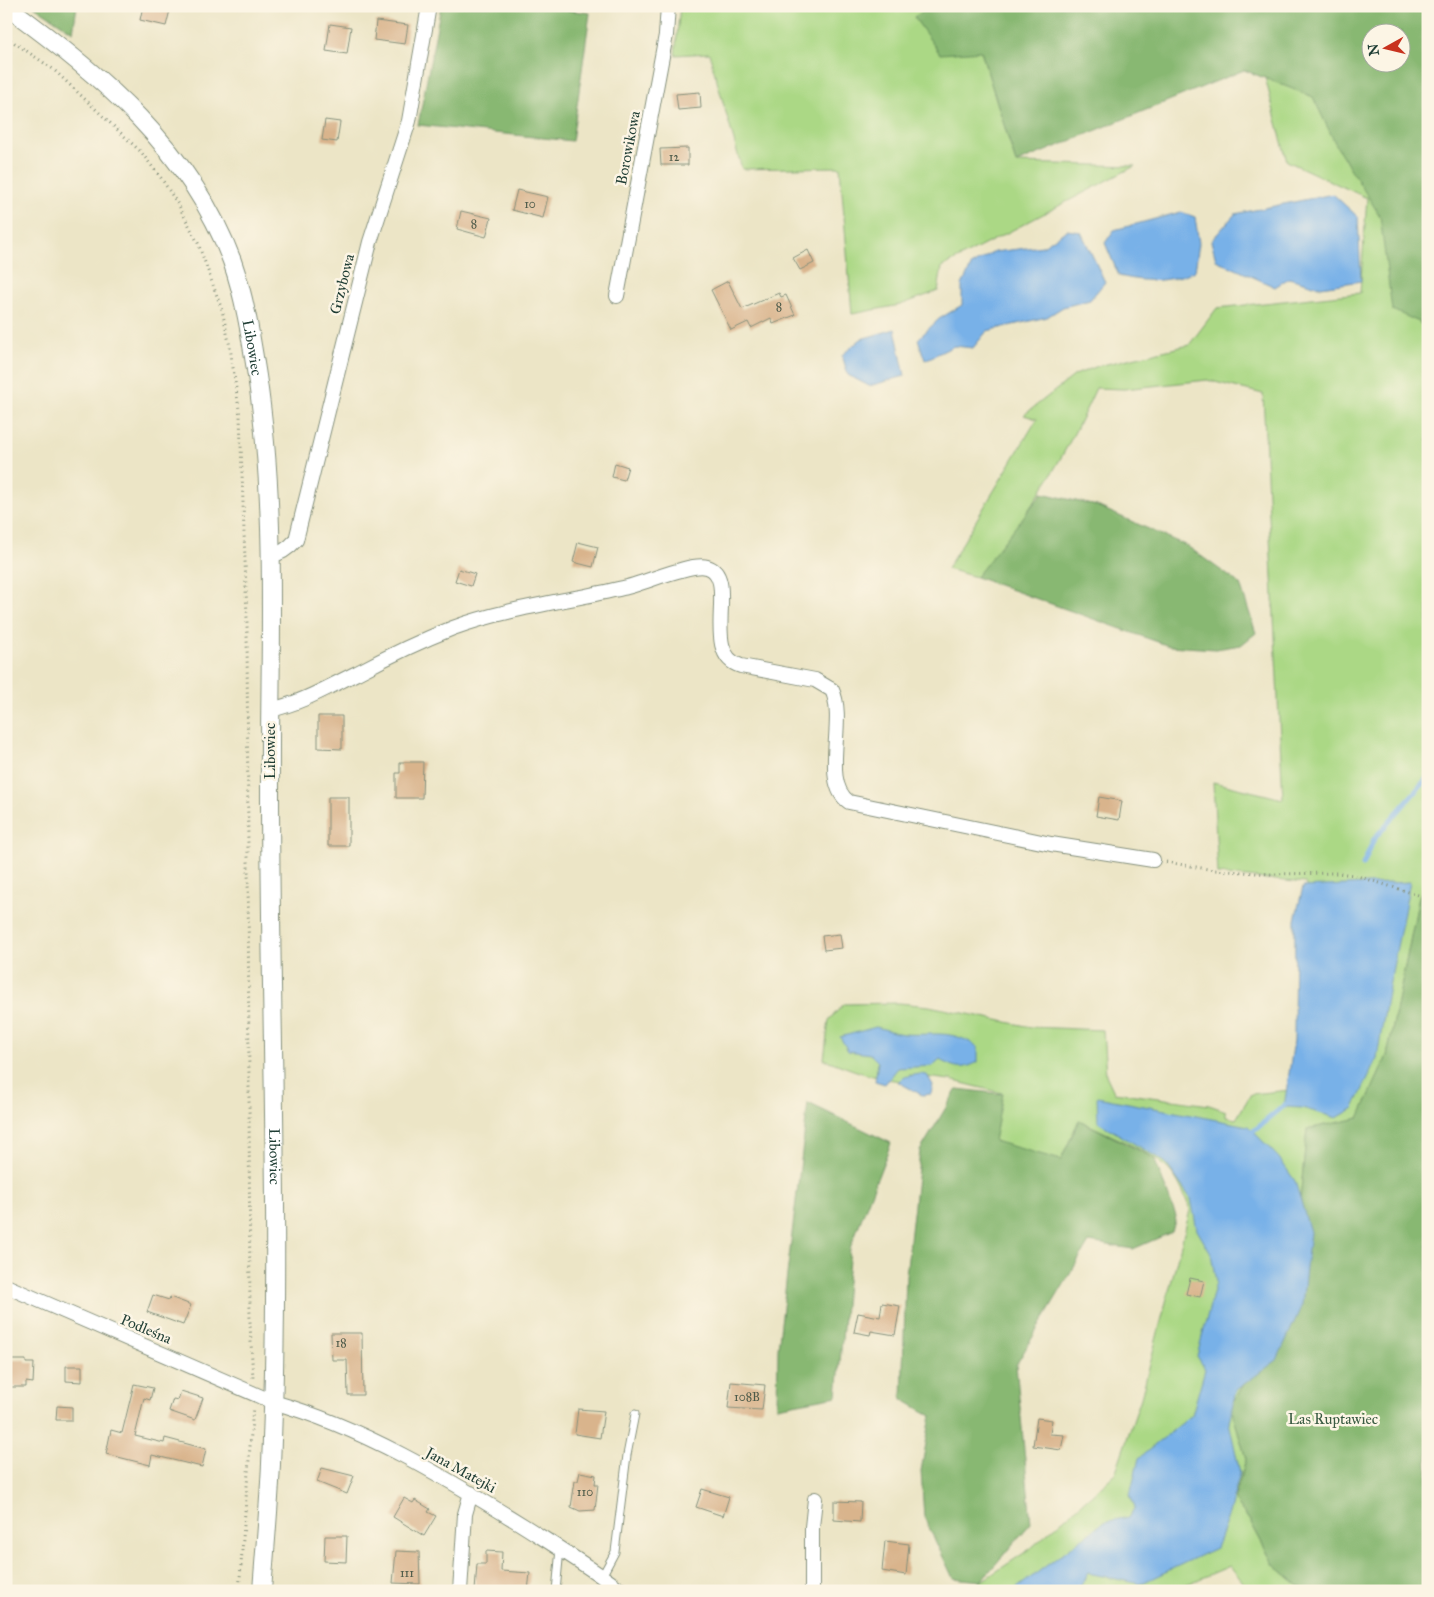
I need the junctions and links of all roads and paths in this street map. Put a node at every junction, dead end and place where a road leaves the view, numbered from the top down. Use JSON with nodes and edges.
{"nodes":[{"id":1,"x":6,"y":6,"type":"edge"},
{"id":2,"x":429,"y":6,"type":"edge"},
{"id":3,"x":668,"y":6,"type":"edge"},
{"id":4,"x":6,"y":37,"type":"edge"},
{"id":5,"x":617,"y":296,"type":"dead end"},
{"id":6,"x":270,"y":556,"type":"junction"},
{"id":7,"x":270,"y":710,"type":"junction"},
{"id":8,"x":1153,"y":860,"type":"joint"},
{"id":9,"x":1428,"y":898,"type":"edge"},
{"id":10,"x":6,"y":1286,"type":"edge"},
{"id":11,"x":254,"y":1394,"type":"junction"},
{"id":12,"x":273,"y":1402,"type":"junction"},
{"id":13,"x":635,"y":1414,"type":"dead end"},
{"id":14,"x":471,"y":1493,"type":"junction"},
{"id":15,"x":815,"y":1499,"type":"dead end"},
{"id":16,"x":560,"y":1549,"type":"junction"},
{"id":17,"x":602,"y":1576,"type":"junction"},
{"id":18,"x":239,"y":1591,"type":"edge"},
{"id":19,"x":262,"y":1591,"type":"edge"},
{"id":20,"x":460,"y":1591,"type":"edge"},
{"id":21,"x":556,"y":1591,"type":"edge"},
{"id":22,"x":622,"y":1591,"type":"edge"},
{"id":23,"x":812,"y":1591,"type":"edge"}],
"edges":[{"from":1,"to":6,"type":"street","name":"Libowiec"},
{"from":2,"to":6,"type":"street","name":"Grzybowa"},
{"from":3,"to":5,"type":"street","name":"Borowikowa"},
{"from":4,"to":11,"type":"path"},
{"from":6,"to":7,"type":"street","name":"Libowiec"},
{"from":7,"to":8,"type":"street"},
{"from":7,"to":12,"type":"street","name":"Libowiec"},
{"from":8,"to":9,"type":"path"},
{"from":10,"to":11,"type":"street","name":"Podleśna"},
{"from":11,"to":12,"type":"street","name":"Podleśna"},
{"from":11,"to":18,"type":"path"},
{"from":12,"to":14,"type":"street","name":"Jana Matejki"},
{"from":12,"to":19,"type":"street","name":"Libowiec"},
{"from":13,"to":17,"type":"lane"},
{"from":14,"to":16,"type":"street","name":"Jana Matejki"},
{"from":14,"to":20,"type":"street"},
{"from":15,"to":23,"type":"street"},
{"from":16,"to":17,"type":"street","name":"Jana Matejki"},
{"from":16,"to":21,"type":"lane"},
{"from":17,"to":22,"type":"street","name":"Jana Matejki"}]}
